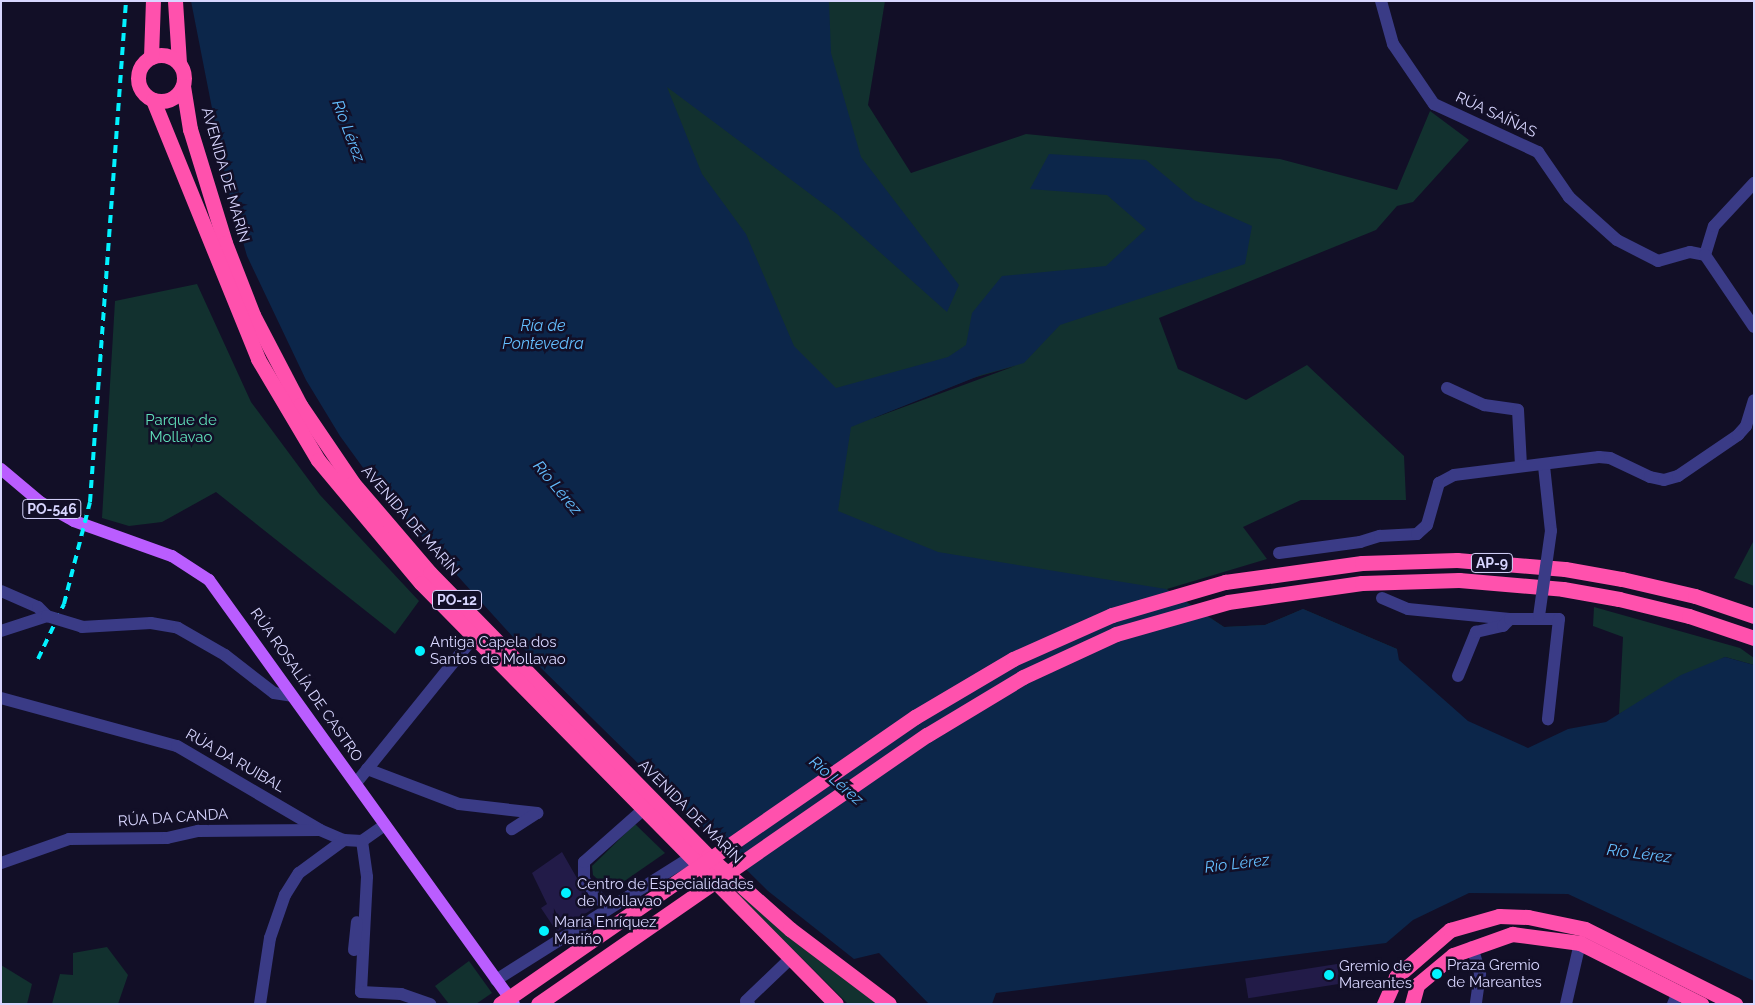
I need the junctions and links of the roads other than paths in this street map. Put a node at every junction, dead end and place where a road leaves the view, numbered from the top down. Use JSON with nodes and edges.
{"nodes":[{"id":1,"x":153,"y":1,"type":"edge"},
{"id":2,"x":175,"y":1,"type":"edge"},
{"id":3,"x":1381,"y":1,"type":"edge"},
{"id":4,"x":151,"y":57,"type":"junction"},
{"id":5,"x":179,"y":63,"type":"junction"},
{"id":6,"x":183,"y":86,"type":"junction"},
{"id":7,"x":153,"y":100,"type":"junction"},
{"id":8,"x":1754,"y":183,"type":"edge"},
{"id":9,"x":1705,"y":255,"type":"junction"},
{"id":10,"x":1754,"y":327,"type":"edge"},
{"id":11,"x":1447,"y":388,"type":"dead end"},
{"id":12,"x":1754,"y":400,"type":"edge"},
{"id":13,"x":1521,"y":465,"type":"junction"},
{"id":14,"x":1544,"y":466,"type":"junction"},
{"id":15,"x":1,"y":469,"type":"edge"},
{"id":16,"x":1278,"y":553,"type":"dead end"},
{"id":17,"x":1,"y":591,"type":"edge"},
{"id":18,"x":1695,"y":596,"type":"junction"},
{"id":19,"x":1382,"y":598,"type":"dead end"},
{"id":20,"x":1754,"y":606,"type":"edge"},
{"id":21,"x":47,"y":616,"type":"junction"},
{"id":22,"x":1754,"y":616,"type":"edge"},
{"id":23,"x":1537,"y":618,"type":"junction"},
{"id":24,"x":1510,"y":619,"type":"junction"},
{"id":25,"x":1,"y":631,"type":"edge"},
{"id":26,"x":474,"y":637,"type":"junction"},
{"id":27,"x":1754,"y":638,"type":"edge"},
{"id":28,"x":1458,"y":676,"type":"dead end"},
{"id":29,"x":292,"y":696,"type":"junction"},
{"id":30,"x":1,"y":698,"type":"edge"},
{"id":31,"x":1548,"y":719,"type":"dead end"},
{"id":32,"x":367,"y":768,"type":"junction"},
{"id":33,"x":356,"y":783,"type":"junction"},
{"id":34,"x":644,"y":809,"type":"junction"},
{"id":35,"x":385,"y":825,"type":"junction"},
{"id":36,"x":512,"y":829,"type":"dead end"},
{"id":37,"x":320,"y":830,"type":"junction"},
{"id":38,"x":344,"y":840,"type":"junction"},
{"id":39,"x":362,"y":844,"type":"junction"},
{"id":40,"x":691,"y":857,"type":"junction"},
{"id":41,"x":1,"y":864,"type":"edge"},
{"id":42,"x":608,"y":909,"type":"junction"},
{"id":43,"x":1580,"y":943,"type":"junction"},
{"id":44,"x":1472,"y":947,"type":"junction"},
{"id":45,"x":354,"y":950,"type":"dead end"},
{"id":46,"x":791,"y":958,"type":"junction"},
{"id":47,"x":496,"y":980,"type":"junction"},
{"id":48,"x":360,"y":998,"type":"edge"},
{"id":49,"x":1676,"y":998,"type":"edge"},
{"id":50,"x":260,"y":1004,"type":"edge"},
{"id":51,"x":430,"y":1004,"type":"edge"},
{"id":52,"x":500,"y":1004,"type":"edge"},
{"id":53,"x":514,"y":1004,"type":"edge"},
{"id":54,"x":538,"y":1004,"type":"edge"},
{"id":55,"x":749,"y":1004,"type":"edge"},
{"id":56,"x":836,"y":1004,"type":"edge"},
{"id":57,"x":889,"y":1004,"type":"edge"},
{"id":58,"x":1384,"y":1004,"type":"edge"},
{"id":59,"x":1412,"y":1004,"type":"edge"},
{"id":60,"x":1476,"y":1004,"type":"edge"},
{"id":61,"x":1566,"y":1004,"type":"edge"},
{"id":62,"x":1701,"y":1004,"type":"edge"},
{"id":63,"x":1735,"y":1004,"type":"edge"}],
"edges":[{"from":1,"to":4,"type":"highway"},
{"from":2,"to":5,"type":"highway"},
{"from":3,"to":9,"type":"street","name":"RÚA SAÍÑAS"},
{"from":4,"to":5,"type":"highway"},
{"from":4,"to":7,"type":"highway"},
{"from":5,"to":6,"type":"highway"},
{"from":6,"to":7,"type":"highway"},
{"from":6,"to":57,"type":"highway","name":"AVENIDA DE MARÍN","number":"PO-12"},
{"from":7,"to":26,"type":"highway","name":"AVENIDA DE MARÍN","number":"PO-12"},
{"from":8,"to":9,"type":"street"},
{"from":9,"to":10,"type":"street"},
{"from":11,"to":13,"type":"street"},
{"from":12,"to":14,"type":"street"},
{"from":13,"to":14,"type":"street"},
{"from":13,"to":16,"type":"street"},
{"from":14,"to":23,"type":"street","bridge":true},
{"from":15,"to":29,"type":"main road","name":"RÚA ROSALÍA DE CASTRO","number":"PO-546"},
{"from":17,"to":21,"type":"street"},
{"from":18,"to":20,"type":"highway","number":"AP-9"},
{"from":18,"to":22,"type":"highway","number":"AP-9"},
{"from":18,"to":52,"type":"highway","number":"AP-9","bridge":true},
{"from":19,"to":24,"type":"street"},
{"from":21,"to":25,"type":"street"},
{"from":21,"to":29,"type":"street","bridge":true},
{"from":23,"to":24,"type":"street"},
{"from":23,"to":31,"type":"street"},
{"from":24,"to":28,"type":"street"},
{"from":26,"to":32,"type":"street"},
{"from":26,"to":34,"type":"highway","name":"AVENIDA DE MARÍN","number":"PO-12"},
{"from":27,"to":54,"type":"highway","number":"AP-9","bridge":true},
{"from":29,"to":33,"type":"main road","name":"RÚA ROSALÍA DE CASTRO"},
{"from":30,"to":37,"type":"street","name":"RÚA DA RUIBAL"},
{"from":32,"to":33,"type":"street"},
{"from":32,"to":36,"type":"street"},
{"from":33,"to":35,"type":"main road","name":"RÚA ROSALÍA DE CASTRO"},
{"from":34,"to":40,"type":"highway","name":"AVENIDA DE MARÍN","number":"PO-12"},
{"from":34,"to":42,"type":"street"},
{"from":35,"to":39,"type":"street"},
{"from":35,"to":47,"type":"main road","name":"RÚA ROSALÍA DE CASTRO"},
{"from":37,"to":38,"type":"street","name":"RÚA DA RUIBAL"},
{"from":37,"to":41,"type":"street","name":"RÚA DA CANDA"},
{"from":38,"to":39,"type":"street","name":"RÚA DA RUIBAL"},
{"from":38,"to":50,"type":"street"},
{"from":39,"to":45,"type":"street"},
{"from":39,"to":48,"type":"street"},
{"from":40,"to":42,"type":"street"},
{"from":40,"to":46,"type":"highway","name":"AVENIDA DE MARÍN","number":"PO-12"},
{"from":42,"to":47,"type":"street"},
{"from":43,"to":44,"type":"highway"},
{"from":43,"to":49,"type":"highway"},
{"from":43,"to":61,"type":"street"},
{"from":44,"to":59,"type":"highway"},
{"from":44,"to":60,"type":"street"},
{"from":46,"to":55,"type":"street"},
{"from":46,"to":56,"type":"highway","name":"AVENIDA DE MARÍN","number":"PO-12"},
{"from":47,"to":53,"type":"main road","name":"RÚA ROSALÍA DE CASTRO"},
{"from":48,"to":51,"type":"street"},
{"from":49,"to":62,"type":"highway"},
{"from":58,"to":63,"type":"highway"}]}
